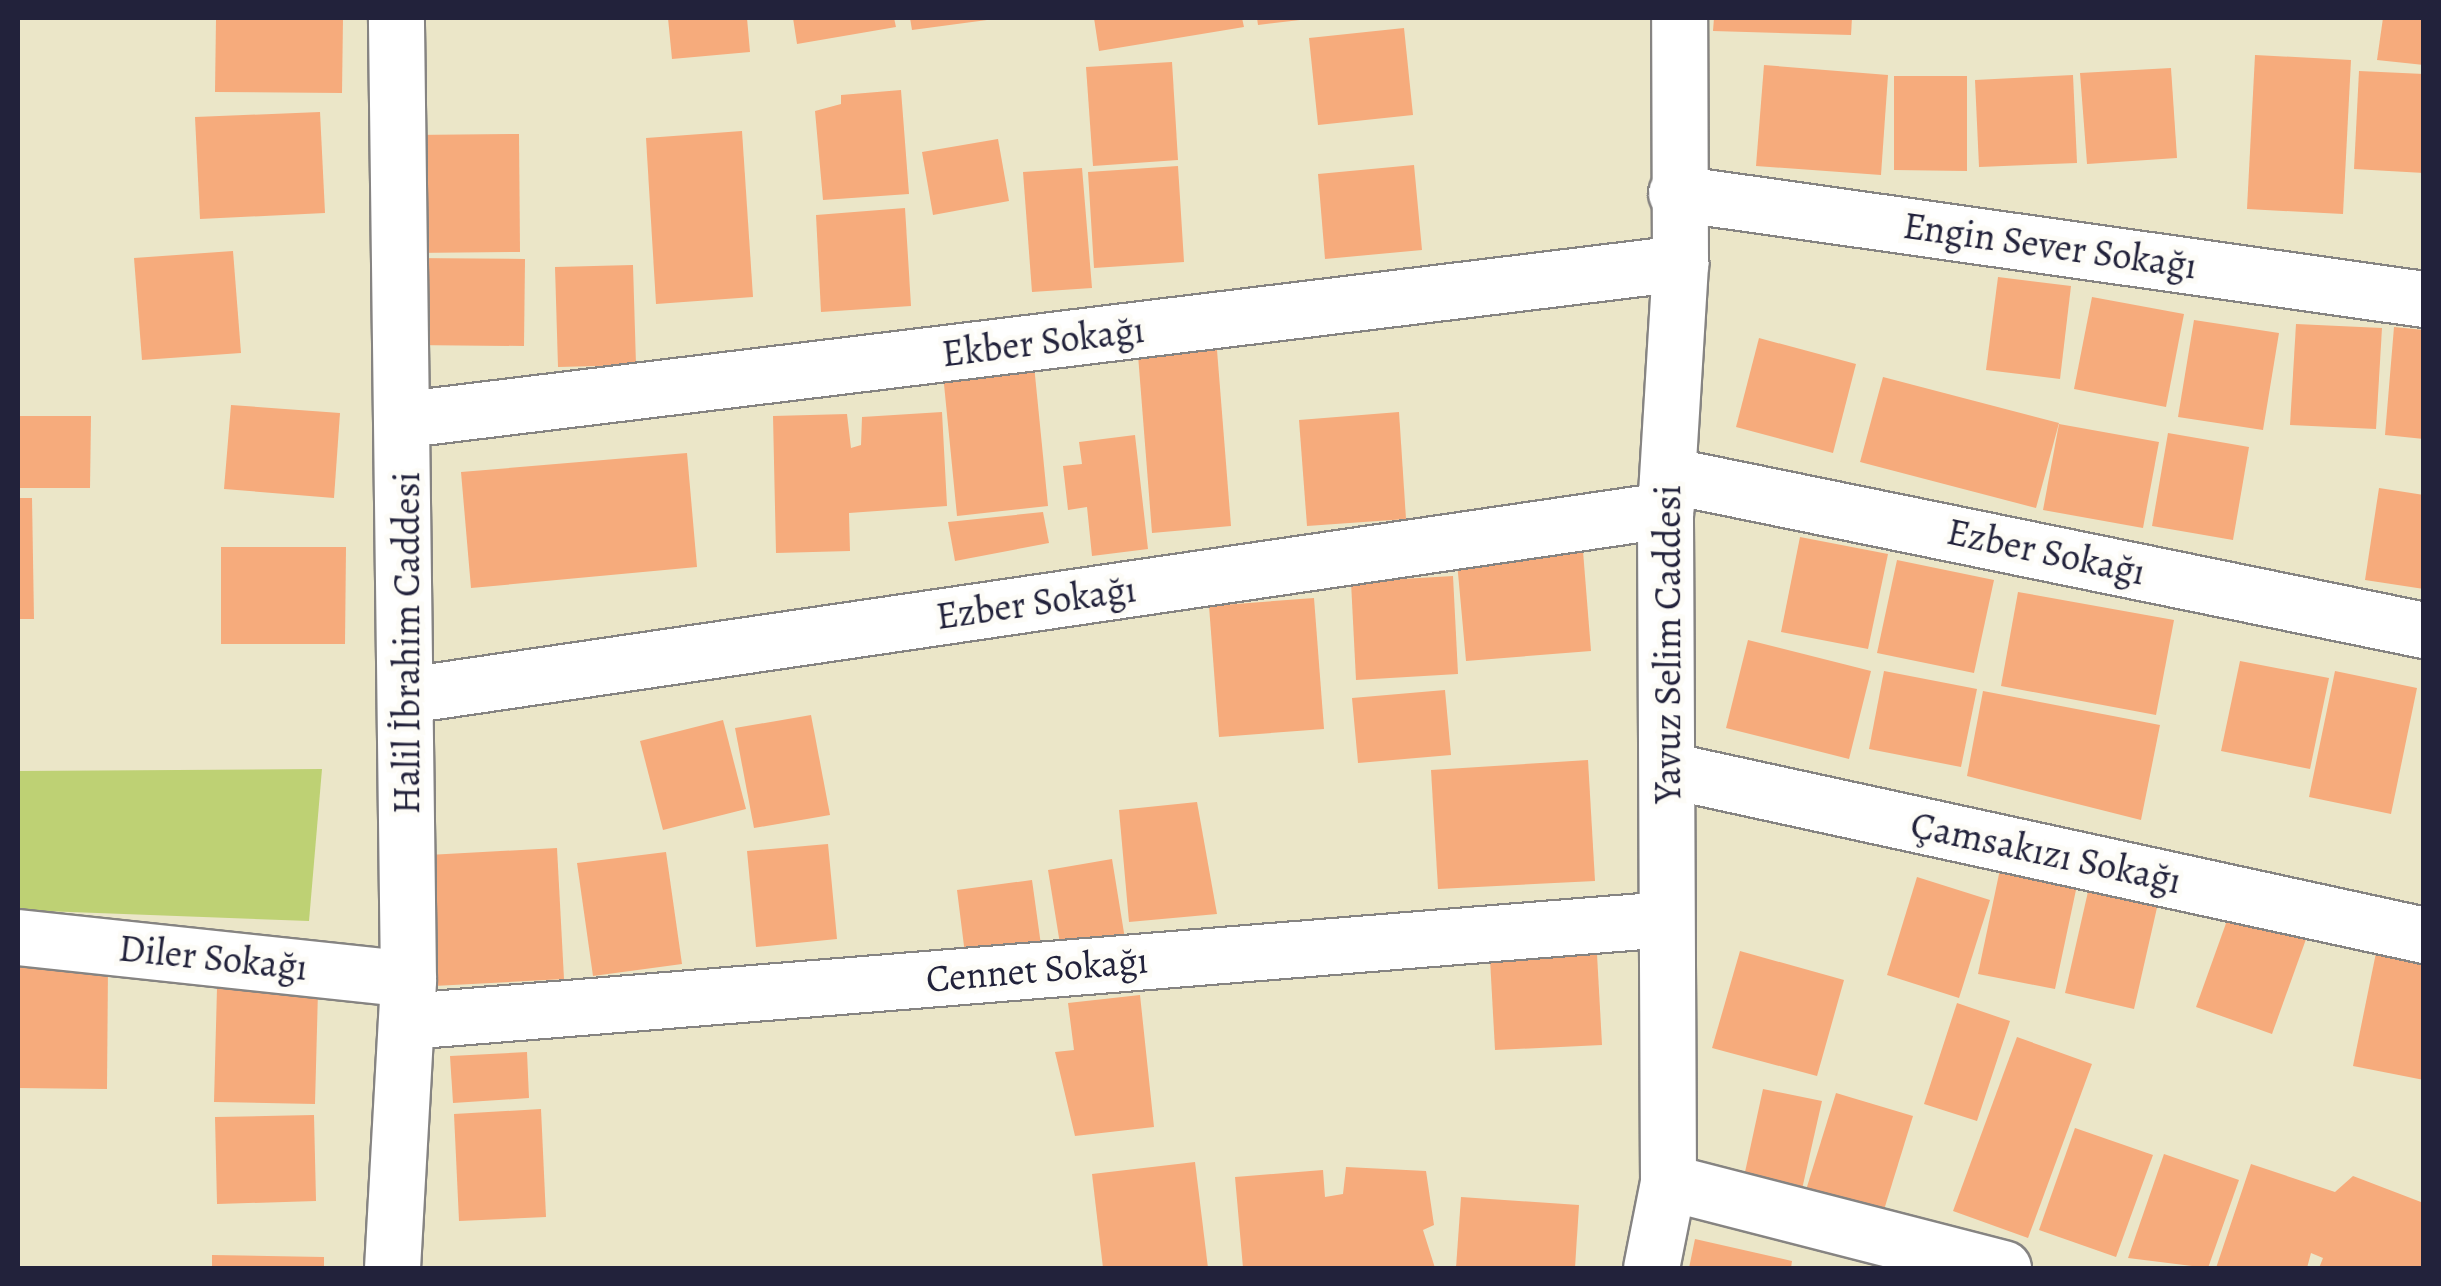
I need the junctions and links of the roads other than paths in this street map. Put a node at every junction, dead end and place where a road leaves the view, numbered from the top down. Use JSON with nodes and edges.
{"nodes":[{"id":1,"x":396,"y":18,"type":"edge"},
{"id":2,"x":1679,"y":18,"type":"edge"},
{"id":3,"x":1676,"y":193,"type":"junction"},
{"id":4,"x":1680,"y":263,"type":"junction"},
{"id":5,"x":2424,"y":299,"type":"edge"},
{"id":6,"x":406,"y":419,"type":"junction"},
{"id":7,"x":1666,"y":492,"type":"junction"},
{"id":8,"x":2424,"y":630,"type":"edge"},
{"id":9,"x":407,"y":695,"type":"junction"},
{"id":10,"x":1668,"y":770,"type":"junction"},
{"id":11,"x":1666,"y":919,"type":"junction"},
{"id":12,"x":2424,"y":936,"type":"edge"},
{"id":13,"x":18,"y":937,"type":"edge"},
{"id":14,"x":408,"y":1000,"type":"junction"},
{"id":15,"x":1668,"y":1182,"type":"junction"},
{"id":16,"x":392,"y":1268,"type":"edge"},
{"id":17,"x":1651,"y":1268,"type":"edge"},
{"id":18,"x":2004,"y":1268,"type":"edge"}],
"edges":[{"from":1,"to":6,"type":"street","name":"Halil İbrahim Caddesi"},
{"from":2,"to":3,"type":"street","name":"Yavuz Selim Caddesi"},
{"from":3,"to":4,"type":"street","name":"Yavuz Selim Caddesi"},
{"from":3,"to":5,"type":"street","name":"Engin Sever Sokağı"},
{"from":4,"to":6,"type":"street","name":"Ekber Sokağı"},
{"from":4,"to":7,"type":"street","name":"Yavuz Selim Caddesi"},
{"from":6,"to":9,"type":"street","name":"Halil İbrahim Caddesi"},
{"from":7,"to":8,"type":"street","name":"Ezber Sokağı"},
{"from":7,"to":9,"type":"street","name":"Ezber Sokağı"},
{"from":7,"to":10,"type":"street","name":"Yavuz Selim Caddesi"},
{"from":9,"to":14,"type":"street","name":"Halil İbrahim Caddesi"},
{"from":10,"to":11,"type":"street","name":"Yavuz Selim Caddesi"},
{"from":10,"to":12,"type":"street","name":"Çamsakızı Sokağı"},
{"from":11,"to":14,"type":"street","name":"Cennet Sokağı"},
{"from":11,"to":15,"type":"street","name":"Yavuz Selim Caddesi"},
{"from":13,"to":14,"type":"street","name":"Diler Sokağı"},
{"from":14,"to":16,"type":"street","name":"Halil İbrahim Caddesi"},
{"from":15,"to":17,"type":"street","name":"Yavuz Selim Caddesi"},
{"from":15,"to":18,"type":"street"}]}
